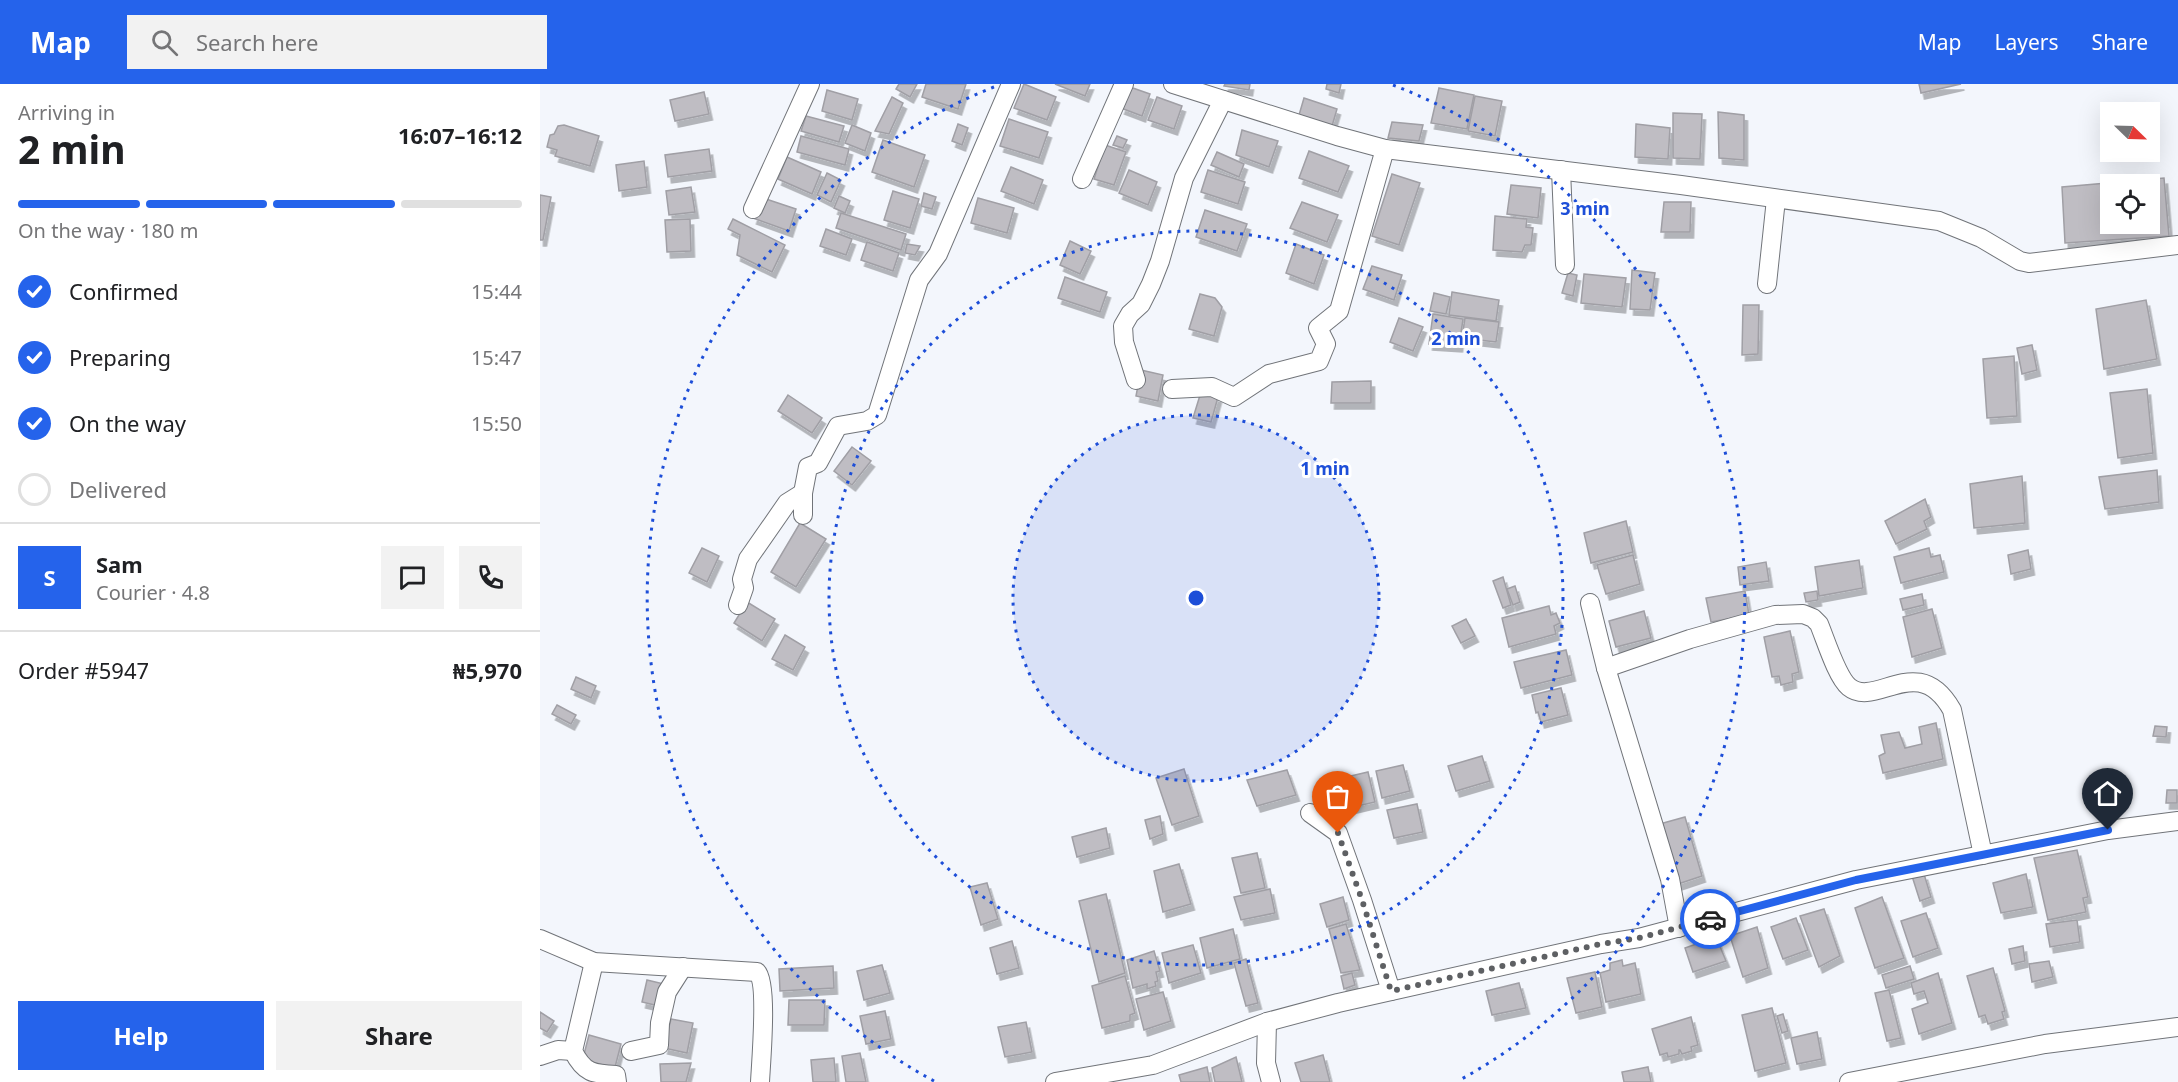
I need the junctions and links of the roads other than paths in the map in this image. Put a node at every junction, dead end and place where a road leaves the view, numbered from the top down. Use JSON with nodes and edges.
{"nodes":[{"id":1,"x":810,"y":84,"type":"edge"},
{"id":2,"x":1011,"y":84,"type":"edge"},
{"id":3,"x":1124,"y":84,"type":"edge"},
{"id":4,"x":1173,"y":84,"type":"edge"},
{"id":5,"x":1223,"y":100,"type":"junction"},
{"id":6,"x":1385,"y":149,"type":"junction"},
{"id":7,"x":1561,"y":170,"type":"junction"},
{"id":8,"x":1082,"y":179,"type":"dead end"},
{"id":9,"x":1776,"y":199,"type":"junction"},
{"id":10,"x":753,"y":209,"type":"dead end"},
{"id":11,"x":2178,"y":245,"type":"edge"},
{"id":12,"x":1565,"y":265,"type":"dead end"},
{"id":13,"x":1767,"y":284,"type":"dead end"},
{"id":14,"x":1136,"y":380,"type":"dead end"},
{"id":15,"x":1172,"y":389,"type":"dead end"},
{"id":16,"x":803,"y":493,"type":"junction"},
{"id":17,"x":802,"y":515,"type":"dead end"},
{"id":18,"x":1590,"y":603,"type":"dead end"},
{"id":19,"x":738,"y":605,"type":"dead end"},
{"id":20,"x":1606,"y":668,"type":"junction"},
{"id":21,"x":1310,"y":813,"type":"dead end"},
{"id":22,"x":2178,"y":821,"type":"edge"},
{"id":23,"x":1983,"y":855,"type":"junction"},
{"id":24,"x":1679,"y":928,"type":"junction"},
{"id":25,"x":540,"y":939,"type":"edge"},
{"id":26,"x":594,"y":962,"type":"junction"},
{"id":27,"x":683,"y":967,"type":"junction"},
{"id":28,"x":1391,"y":991,"type":"junction"},
{"id":29,"x":1267,"y":1022,"type":"junction"},
{"id":30,"x":2178,"y":1027,"type":"edge"},
{"id":31,"x":631,"y":1051,"type":"dead end"},
{"id":32,"x":573,"y":1052,"type":"junction"},
{"id":33,"x":540,"y":1056,"type":"edge"},
{"id":34,"x":617,"y":1082,"type":"edge"},
{"id":35,"x":760,"y":1082,"type":"edge"},
{"id":36,"x":1055,"y":1082,"type":"edge"},
{"id":37,"x":1270,"y":1082,"type":"edge"},
{"id":38,"x":1849,"y":1082,"type":"edge"}],
"edges":[{"from":1,"to":10,"type":"street"},
{"from":2,"to":16,"type":"street"},
{"from":3,"to":8,"type":"street"},
{"from":4,"to":5,"type":"street"},
{"from":5,"to":6,"type":"street"},
{"from":5,"to":14,"type":"street"},
{"from":6,"to":7,"type":"street"},
{"from":6,"to":15,"type":"street"},
{"from":7,"to":9,"type":"street"},
{"from":7,"to":12,"type":"street"},
{"from":9,"to":11,"type":"street"},
{"from":9,"to":13,"type":"street"},
{"from":16,"to":17,"type":"street"},
{"from":16,"to":19,"type":"street"},
{"from":18,"to":20,"type":"street"},
{"from":20,"to":23,"type":"street"},
{"from":20,"to":24,"type":"street"},
{"from":21,"to":28,"type":"street"},
{"from":22,"to":23,"type":"street"},
{"from":23,"to":24,"type":"street"},
{"from":24,"to":28,"type":"street"},
{"from":25,"to":26,"type":"street"},
{"from":26,"to":27,"type":"street"},
{"from":26,"to":32,"type":"street"},
{"from":27,"to":31,"type":"street"},
{"from":27,"to":35,"type":"street"},
{"from":28,"to":29,"type":"street"},
{"from":29,"to":36,"type":"street"},
{"from":29,"to":37,"type":"street"},
{"from":30,"to":38,"type":"street"},
{"from":32,"to":33,"type":"street"},
{"from":32,"to":34,"type":"street"}]}
